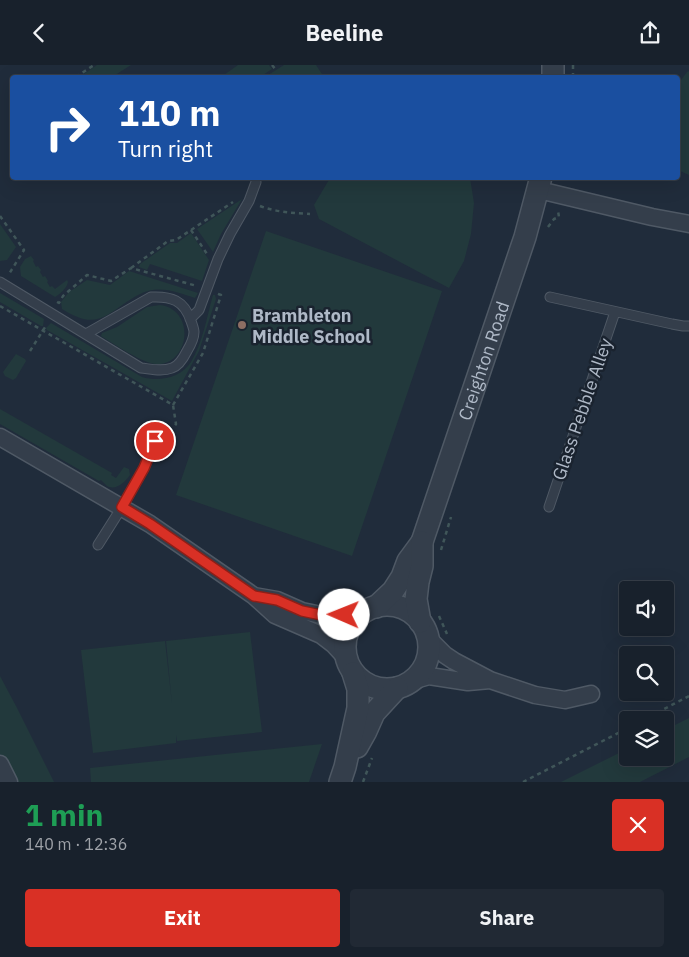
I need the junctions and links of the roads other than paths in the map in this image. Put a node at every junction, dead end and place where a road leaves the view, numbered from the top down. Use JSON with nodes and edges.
{"nodes":[{"id":1,"x":256,"y":182,"type":"dead end"},
{"id":2,"x":540,"y":184,"type":"edge"},
{"id":3,"x":689,"y":224,"type":"edge"},
{"id":4,"x":0,"y":282,"type":"edge"},
{"id":5,"x":550,"y":297,"type":"dead end"},
{"id":6,"x":614,"y":311,"type":"junction"},
{"id":7,"x":190,"y":319,"type":"junction"},
{"id":8,"x":689,"y":326,"type":"edge"},
{"id":9,"x":86,"y":334,"type":"junction"},
{"id":10,"x":161,"y":428,"type":"dead end"},
{"id":11,"x":0,"y":437,"type":"edge"},
{"id":12,"x":122,"y":507,"type":"junction"},
{"id":13,"x":549,"y":507,"type":"dead end"},
{"id":14,"x":422,"y":542,"type":"junction"},
{"id":15,"x":98,"y":545,"type":"dead end"},
{"id":16,"x":254,"y":596,"type":"junction"},
{"id":17,"x":369,"y":610,"type":"junction"},
{"id":18,"x":428,"y":624,"type":"junction"},
{"id":19,"x":349,"y":665,"type":"junction"},
{"id":20,"x":490,"y":680,"type":"junction"},
{"id":21,"x":404,"y":685,"type":"junction"},
{"id":22,"x":592,"y":694,"type":"dead end"},
{"id":23,"x":0,"y":764,"type":"edge"},
{"id":24,"x":343,"y":774,"type":"edge"},
{"id":25,"x":9,"y":782,"type":"edge"}],
"edges":[{"from":1,"to":7,"type":"lane"},
{"from":2,"to":3,"type":"street"},
{"from":2,"to":14,"type":"street","name":"Creighton Road"},
{"from":4,"to":9,"type":"lane"},
{"from":5,"to":6,"type":"lane"},
{"from":6,"to":8,"type":"lane"},
{"from":6,"to":13,"type":"lane","name":"Glass Pebble Alley"},
{"from":7,"to":9,"type":"lane"},
{"from":7,"to":9,"type":"lane"},
{"from":10,"to":12,"type":"lane"},
{"from":11,"to":12,"type":"street"},
{"from":12,"to":15,"type":"lane"},
{"from":12,"to":16,"type":"street"},
{"from":14,"to":17,"type":"street","name":"Creighton Road"},
{"from":14,"to":18,"type":"street","name":"Creighton Road"},
{"from":16,"to":17,"type":"street"},
{"from":16,"to":19,"type":"street"},
{"from":17,"to":18,"type":"street"},
{"from":17,"to":19,"type":"street","name":"Creighton Road"},
{"from":18,"to":20,"type":"street"},
{"from":18,"to":21,"type":"street","name":"Creighton Road"},
{"from":19,"to":21,"type":"street"},
{"from":19,"to":24,"type":"street","name":"Creighton Road"},
{"from":20,"to":21,"type":"street"},
{"from":20,"to":22,"type":"street"},
{"from":21,"to":24,"type":"street","name":"Creighton Road"},
{"from":23,"to":25,"type":"street"}]}
